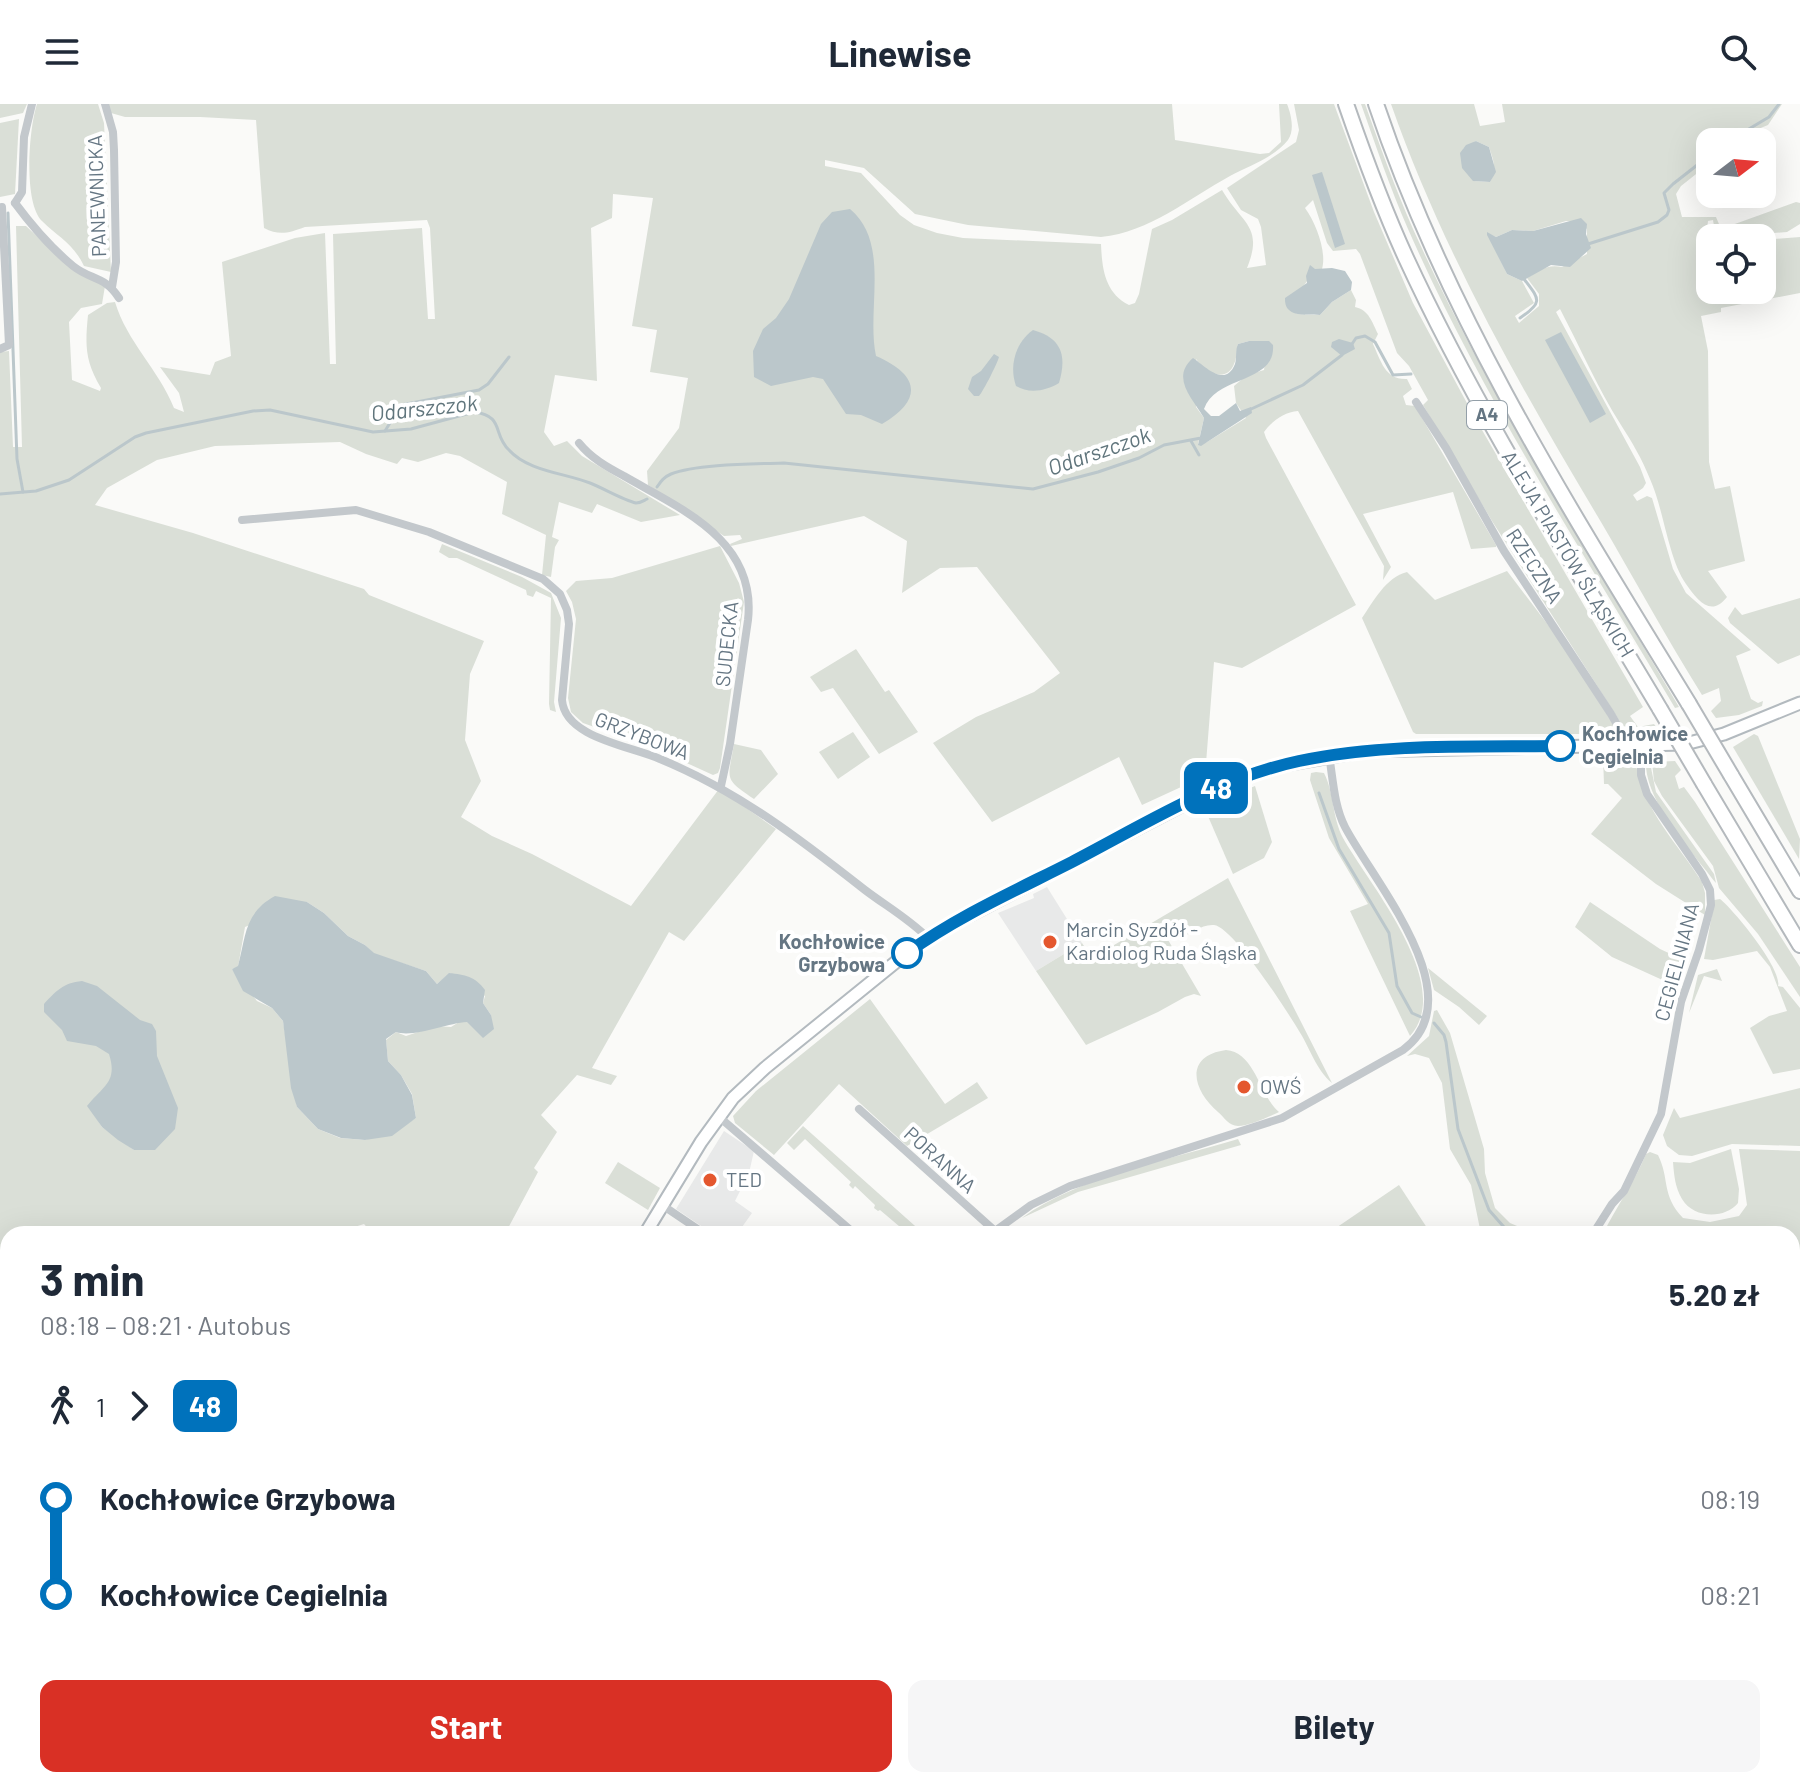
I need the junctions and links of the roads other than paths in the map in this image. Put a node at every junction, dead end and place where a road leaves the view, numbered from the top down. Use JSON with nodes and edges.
{"nodes":[{"id":1,"x":32,"y":104,"type":"edge"},
{"id":2,"x":105,"y":104,"type":"edge"},
{"id":3,"x":1346,"y":104,"type":"edge"},
{"id":4,"x":1376,"y":104,"type":"edge"},
{"id":5,"x":15,"y":203,"type":"junction"},
{"id":6,"x":1,"y":207,"type":"edge"},
{"id":7,"x":112,"y":287,"type":"junction"},
{"id":8,"x":119,"y":298,"type":"dead end"},
{"id":9,"x":0,"y":349,"type":"edge"},
{"id":10,"x":1416,"y":402,"type":"dead end"},
{"id":11,"x":579,"y":443,"type":"dead end"},
{"id":12,"x":242,"y":520,"type":"dead end"},
{"id":13,"x":1799,"y":706,"type":"edge"},
{"id":14,"x":1624,"y":745,"type":"junction"},
{"id":15,"x":1641,"y":745,"type":"junction"},
{"id":16,"x":1329,"y":755,"type":"junction"},
{"id":17,"x":721,"y":786,"type":"junction"},
{"id":18,"x":1800,"y":891,"type":"edge"},
{"id":19,"x":928,"y":938,"type":"junction"},
{"id":20,"x":1800,"y":945,"type":"edge"},
{"id":21,"x":859,"y":1109,"type":"dead end"},
{"id":22,"x":718,"y":1116,"type":"junction"},
{"id":23,"x":662,"y":1205,"type":"junction"},
{"id":24,"x":650,"y":1226,"type":"edge"},
{"id":25,"x":693,"y":1226,"type":"edge"},
{"id":26,"x":846,"y":1226,"type":"edge"},
{"id":27,"x":986,"y":1226,"type":"edge"},
{"id":28,"x":1001,"y":1226,"type":"edge"},
{"id":29,"x":1598,"y":1226,"type":"edge"}],
"edges":[{"from":1,"to":5,"type":"street"},
{"from":2,"to":7,"type":"street","name":"PANEWNICKA"},
{"from":3,"to":20,"type":"highway","name":"ALEJA PIASTÓW ŚLĄSKICH","number":"A4","bridge":true},
{"from":4,"to":18,"type":"highway","name":"ALEJA PIASTÓW ŚLĄSKICH","number":"A4","bridge":true},
{"from":5,"to":6,"type":"street"},
{"from":5,"to":7,"type":"street"},
{"from":6,"to":9,"type":"street"},
{"from":7,"to":8,"type":"street"},
{"from":10,"to":14,"type":"street","name":"RZECZNA"},
{"from":11,"to":17,"type":"street","name":"SUDECKA"},
{"from":12,"to":17,"type":"street","name":"GRZYBOWA"},
{"from":13,"to":15,"type":"street"},
{"from":14,"to":15,"type":"street"},
{"from":14,"to":16,"type":"street"},
{"from":15,"to":29,"type":"street","name":"CEGIELNIANA"},
{"from":16,"to":19,"type":"street"},
{"from":16,"to":28,"type":"street"},
{"from":17,"to":19,"type":"street","name":"GRZYBOWA"},
{"from":19,"to":22,"type":"street"},
{"from":21,"to":27,"type":"street","name":"PORANNA"},
{"from":22,"to":23,"type":"street"},
{"from":22,"to":26,"type":"street"},
{"from":23,"to":24,"type":"street"},
{"from":23,"to":25,"type":"street"}]}
